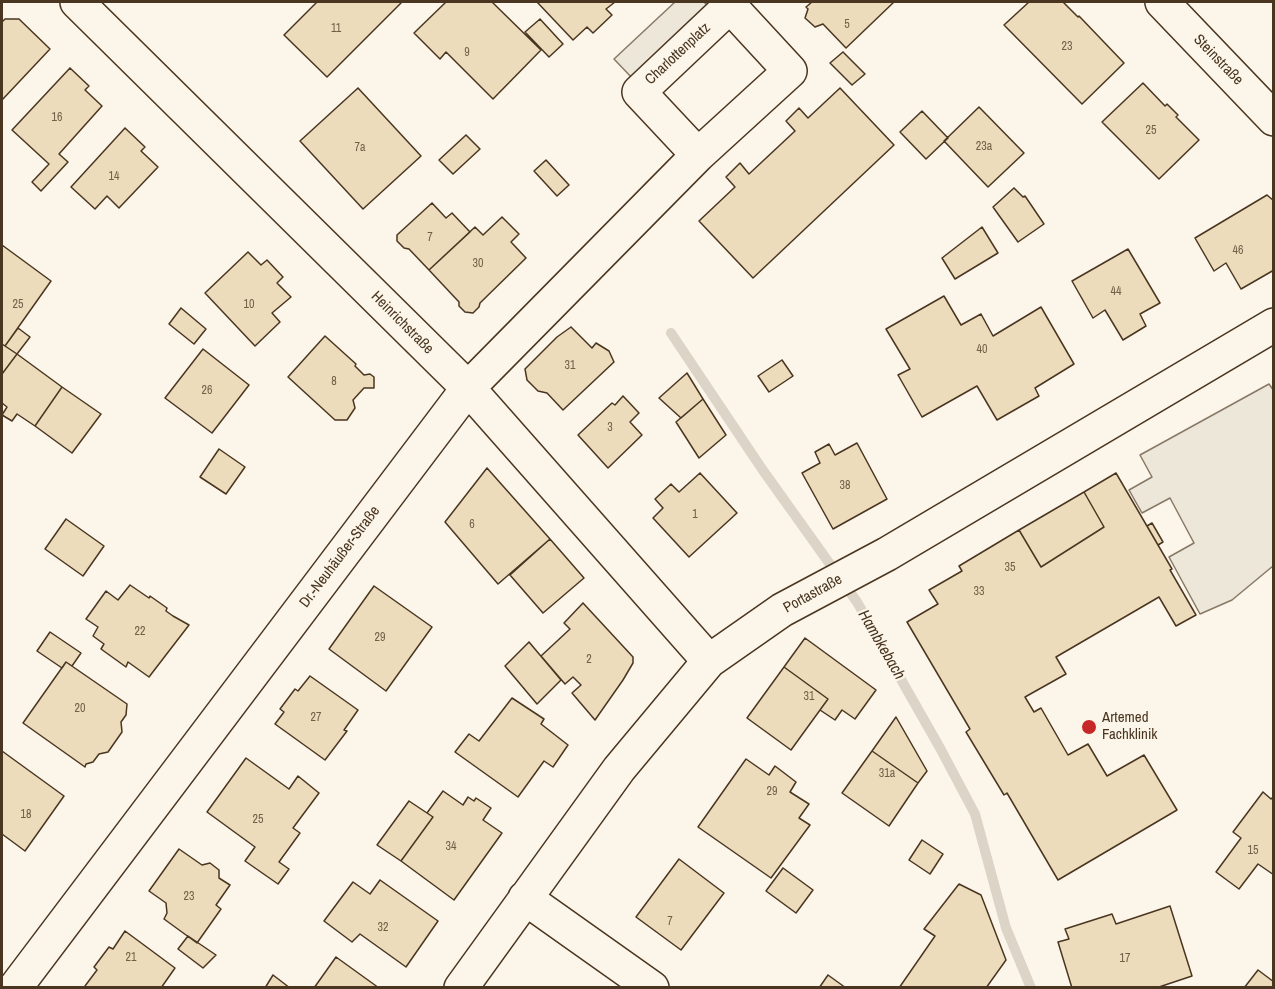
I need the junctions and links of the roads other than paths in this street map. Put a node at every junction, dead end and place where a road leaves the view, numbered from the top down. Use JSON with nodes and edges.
{"nodes":[{"id":1,"x":77,"y":2,"type":"edge"},
{"id":2,"x":1162,"y":2,"type":"edge"},
{"id":3,"x":1274,"y":119,"type":"edge"},
{"id":4,"x":698,"y":155,"type":"junction"},
{"id":5,"x":1274,"y":325,"type":"edge"},
{"id":6,"x":468,"y":388,"type":"junction"},
{"id":7,"x":709,"y":661,"type":"junction"},
{"id":8,"x":525,"y":898,"type":"junction"},
{"id":9,"x":15,"y":987,"type":"edge"},
{"id":10,"x":461,"y":987,"type":"edge"},
{"id":11,"x":652,"y":987,"type":"edge"}],
"edges":[{"from":1,"to":6,"type":"street","name":"Heinrichstraße"},
{"from":2,"to":3,"type":"street","name":"Steinstraße"},
{"from":4,"to":4,"type":"street","name":"Charlottenplatz"},
{"from":4,"to":6,"type":"street","name":"Dr.-Neuhäußer-Straße"},
{"from":5,"to":7,"type":"street","name":"Portastraße"},
{"from":6,"to":7,"type":"street","name":"Heinrichstraße"},
{"from":6,"to":9,"type":"street","name":"Dr.-Neuhäußer-Straße"},
{"from":7,"to":8,"type":"street","name":"Portastraße"},
{"from":8,"to":10,"type":"street","name":"Portastraße"},
{"from":8,"to":11,"type":"street"}]}
